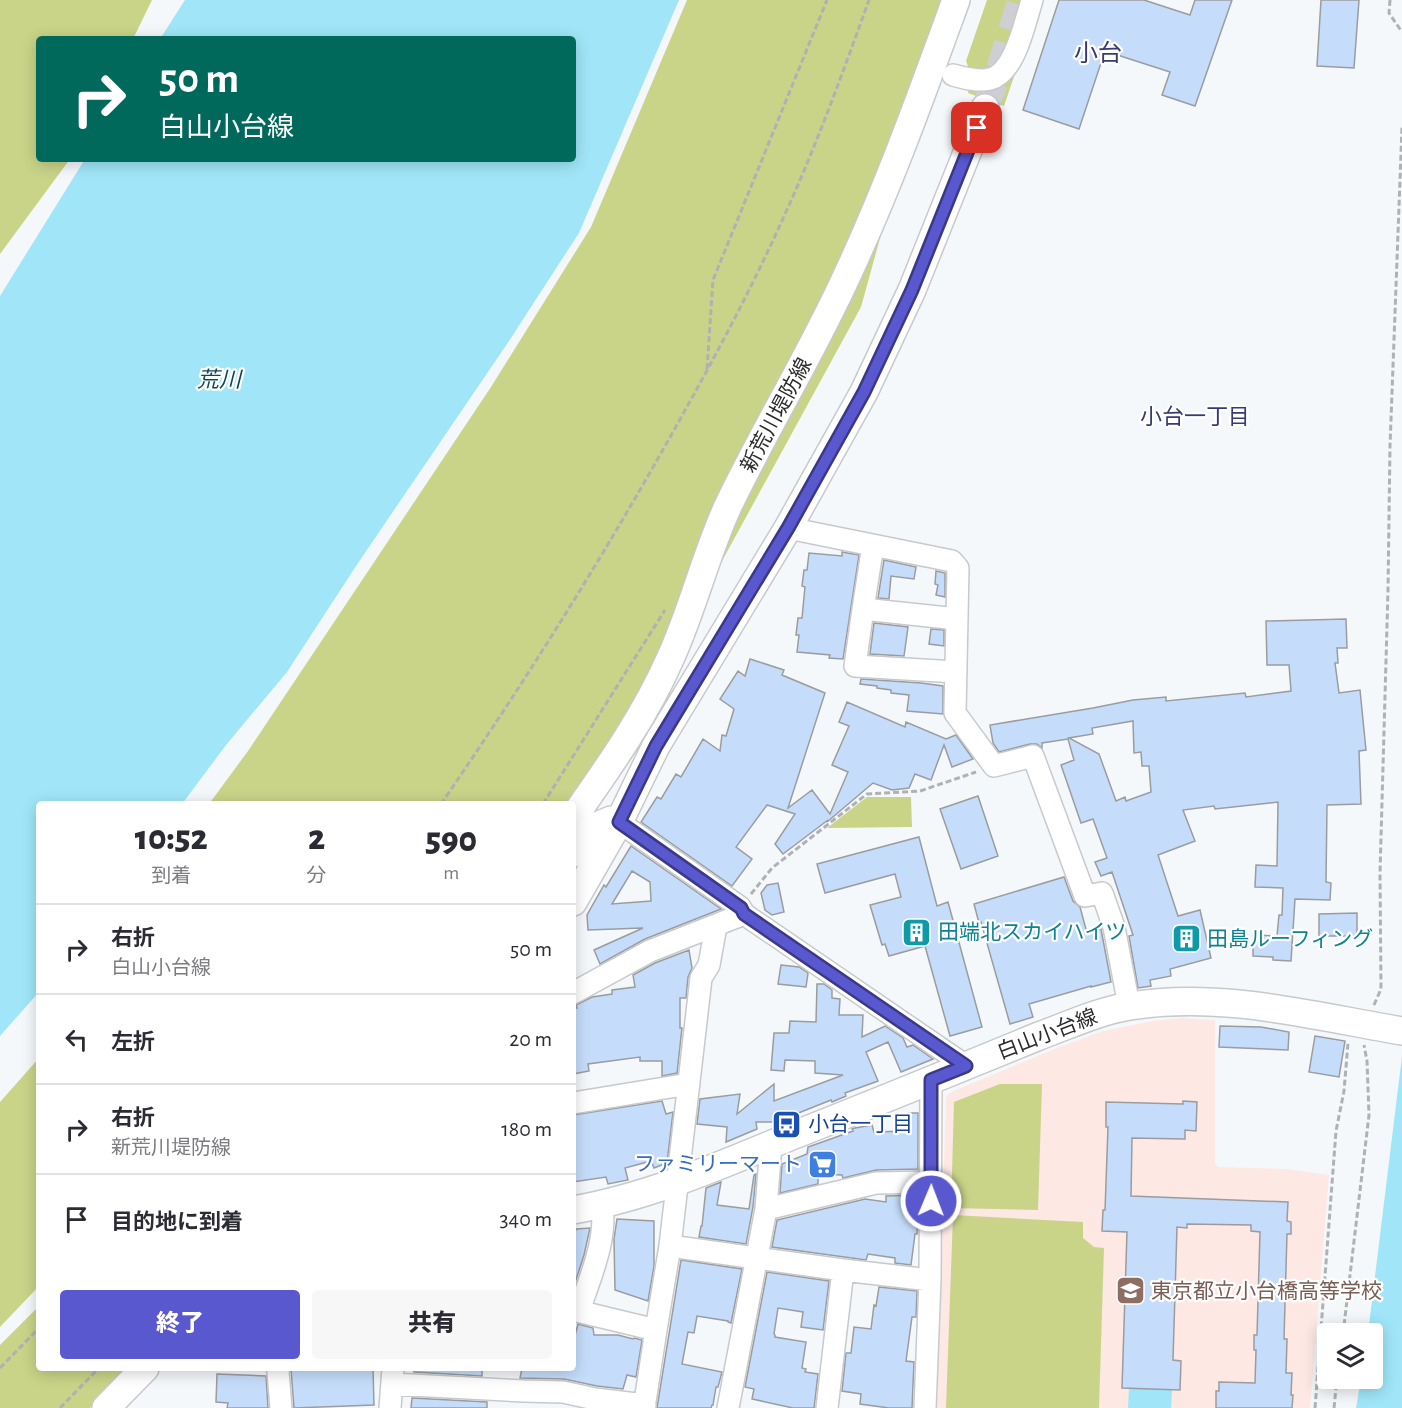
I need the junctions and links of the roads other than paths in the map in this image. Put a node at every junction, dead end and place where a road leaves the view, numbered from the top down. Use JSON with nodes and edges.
{"nodes":[{"id":1,"x":956,"y":0,"type":"edge"},
{"id":2,"x":1032,"y":0,"type":"edge"},
{"id":3,"x":953,"y":75,"type":"dead end"},
{"id":4,"x":985,"y":108,"type":"tunnel mouth"},
{"id":5,"x":788,"y":528,"type":"junction"},
{"id":6,"x":873,"y":545,"type":"junction"},
{"id":7,"x":863,"y":609,"type":"junction"},
{"id":8,"x":957,"y":619,"type":"junction"},
{"id":9,"x":956,"y":672,"type":"junction"},
{"id":10,"x":576,"y":813,"type":"edge"},
{"id":11,"x":619,"y":822,"type":"junction"},
{"id":12,"x":576,"y":851,"type":"edge"},
{"id":13,"x":576,"y":897,"type":"edge"},
{"id":14,"x":742,"y":911,"type":"junction"},
{"id":15,"x":716,"y":926,"type":"junction"},
{"id":16,"x":576,"y":991,"type":"edge"},
{"id":17,"x":1129,"y":1006,"type":"junction"},
{"id":18,"x":1402,"y":1032,"type":"edge"},
{"id":19,"x":966,"y":1066,"type":"junction"},
{"id":20,"x":931,"y":1080,"type":"junction"},
{"id":21,"x":689,"y":1084,"type":"junction"},
{"id":22,"x":576,"y":1103,"type":"edge"},
{"id":23,"x":771,"y":1144,"type":"junction"},
{"id":24,"x":678,"y":1181,"type":"junction"},
{"id":25,"x":931,"y":1182,"type":"junction"},
{"id":26,"x":602,"y":1205,"type":"junction"},
{"id":27,"x":576,"y":1209,"type":"edge"},
{"id":28,"x":766,"y":1209,"type":"junction"},
{"id":29,"x":670,"y":1246,"type":"junction"},
{"id":30,"x":756,"y":1258,"type":"junction"},
{"id":31,"x":843,"y":1270,"type":"junction"},
{"id":32,"x":930,"y":1280,"type":"junction"},
{"id":33,"x":576,"y":1311,"type":"edge"},
{"id":34,"x":656,"y":1330,"type":"junction"},
{"id":35,"x":278,"y":1371,"type":"edge"},
{"id":36,"x":144,"y":1372,"type":"edge"},
{"id":37,"x":392,"y":1376,"type":"edge"},
{"id":38,"x":594,"y":1403,"type":"edge"},
{"id":39,"x":644,"y":1407,"type":"edge"},
{"id":40,"x":106,"y":1408,"type":"edge"},
{"id":41,"x":281,"y":1408,"type":"edge"},
{"id":42,"x":390,"y":1408,"type":"edge"},
{"id":43,"x":728,"y":1408,"type":"edge"},
{"id":44,"x":827,"y":1408,"type":"edge"},
{"id":45,"x":925,"y":1408,"type":"edge"}],
"edges":[{"from":1,"to":10,"type":"main road","name":"新荒川堤防線"},
{"from":2,"to":3,"type":"street"},
{"from":4,"to":5,"type":"main road"},
{"from":5,"to":6,"type":"street"},
{"from":5,"to":11,"type":"main road"},
{"from":6,"to":7,"type":"street"},
{"from":6,"to":8,"type":"street"},
{"from":7,"to":8,"type":"street"},
{"from":7,"to":9,"type":"street"},
{"from":8,"to":9,"type":"street"},
{"from":9,"to":17,"type":"street"},
{"from":11,"to":12,"type":"main road"},
{"from":11,"to":13,"type":"main road"},
{"from":11,"to":14,"type":"street"},
{"from":14,"to":15,"type":"street"},
{"from":14,"to":19,"type":"street"},
{"from":15,"to":16,"type":"street"},
{"from":15,"to":21,"type":"street"},
{"from":17,"to":18,"type":"main road","name":"白山小台線"},
{"from":17,"to":19,"type":"main road","name":"白山小台線"},
{"from":19,"to":20,"type":"main road","name":"白山小台線"},
{"from":20,"to":23,"type":"main road","name":"白山小台線"},
{"from":20,"to":25,"type":"street"},
{"from":21,"to":22,"type":"street"},
{"from":21,"to":24,"type":"street"},
{"from":23,"to":24,"type":"main road","name":"白山小台線"},
{"from":23,"to":28,"type":"street"},
{"from":24,"to":26,"type":"main road","name":"白山小台線"},
{"from":24,"to":29,"type":"street"},
{"from":25,"to":28,"type":"street"},
{"from":25,"to":32,"type":"street"},
{"from":26,"to":27,"type":"main road","name":"白山小台線"},
{"from":26,"to":33,"type":"street"},
{"from":28,"to":30,"type":"street"},
{"from":29,"to":30,"type":"street"},
{"from":29,"to":34,"type":"street"},
{"from":30,"to":31,"type":"street"},
{"from":30,"to":43,"type":"street"},
{"from":31,"to":32,"type":"street"},
{"from":31,"to":44,"type":"street"},
{"from":32,"to":45,"type":"street"},
{"from":33,"to":34,"type":"street"},
{"from":34,"to":39,"type":"street"},
{"from":35,"to":41,"type":"street"},
{"from":36,"to":40,"type":"main road"},
{"from":37,"to":38,"type":"street"},
{"from":37,"to":42,"type":"street"},
{"from":38,"to":39,"type":"street"}]}
